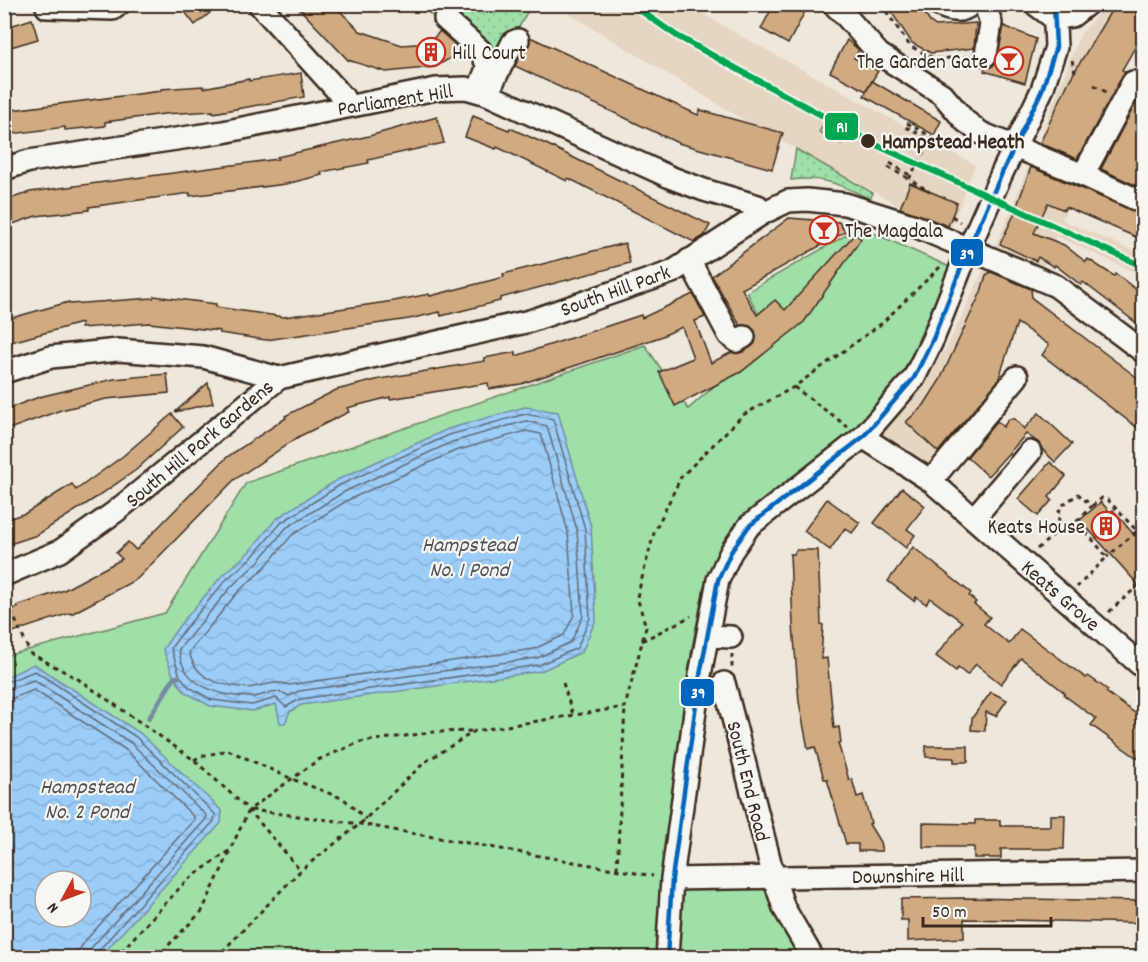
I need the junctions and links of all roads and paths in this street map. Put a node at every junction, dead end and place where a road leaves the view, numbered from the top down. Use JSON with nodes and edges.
{"nodes":[{"id":1,"x":119,"y":4,"type":"edge"},
{"id":2,"x":259,"y":4,"type":"edge"},
{"id":3,"x":833,"y":4,"type":"edge"},
{"id":4,"x":881,"y":4,"type":"edge"},
{"id":5,"x":937,"y":4,"type":"edge"},
{"id":6,"x":1035,"y":4,"type":"edge"},
{"id":7,"x":1087,"y":4,"type":"edge"},
{"id":8,"x":984,"y":6,"type":"edge"},
{"id":9,"x":47,"y":7,"type":"dead end"},
{"id":10,"x":1055,"y":12,"type":"edge"},
{"id":11,"x":445,"y":20,"type":"dead end"},
{"id":12,"x":518,"y":40,"type":"dead end"},
{"id":13,"x":986,"y":55,"type":"joint"},
{"id":14,"x":1133,"y":82,"type":"dead end"},
{"id":15,"x":483,"y":92,"type":"junction"},
{"id":16,"x":347,"y":106,"type":"junction"},
{"id":17,"x":907,"y":125,"type":"dead end"},
{"id":18,"x":1013,"y":147,"type":"junction"},
{"id":19,"x":889,"y":165,"type":"dead end"},
{"id":20,"x":4,"y":169,"type":"edge"},
{"id":21,"x":1083,"y":175,"type":"junction"},
{"id":22,"x":910,"y":178,"type":"junction"},
{"id":23,"x":929,"y":191,"type":"dead end"},
{"id":24,"x":1143,"y":203,"type":"edge"},
{"id":25,"x":763,"y":213,"type":"junction"},
{"id":26,"x":952,"y":216,"type":"dead end"},
{"id":27,"x":971,"y":223,"type":"junction"},
{"id":28,"x":966,"y":254,"type":"junction"},
{"id":29,"x":689,"y":260,"type":"junction"},
{"id":30,"x":744,"y":337,"type":"dead end"},
{"id":31,"x":1143,"y":352,"type":"edge"},
{"id":32,"x":4,"y":372,"type":"edge"},
{"id":33,"x":1017,"y":377,"type":"dead end"},
{"id":34,"x":279,"y":378,"type":"junction"},
{"id":35,"x":794,"y":387,"type":"junction"},
{"id":36,"x":863,"y":437,"type":"junction"},
{"id":37,"x":1030,"y":452,"type":"dead end"},
{"id":38,"x":931,"y":481,"type":"junction"},
{"id":39,"x":1092,"y":506,"type":"junction"},
{"id":40,"x":974,"y":518,"type":"junction"},
{"id":41,"x":1107,"y":557,"type":"junction"},
{"id":42,"x":1020,"y":559,"type":"junction"},
{"id":43,"x":4,"y":575,"type":"edge"},
{"id":44,"x":1141,"y":583,"type":"dead end"},
{"id":45,"x":4,"y":595,"type":"edge"},
{"id":46,"x":1068,"y":601,"type":"junction"},
{"id":47,"x":712,"y":609,"type":"junction"},
{"id":48,"x":1094,"y":625,"type":"junction"},
{"id":49,"x":708,"y":636,"type":"junction"},
{"id":50,"x":731,"y":637,"type":"joint"},
{"id":51,"x":642,"y":640,"type":"junction"},
{"id":52,"x":1140,"y":659,"type":"edge"},
{"id":53,"x":563,"y":683,"type":"dead end"},
{"id":54,"x":724,"y":683,"type":"joint"},
{"id":55,"x":625,"y":707,"type":"junction"},
{"id":56,"x":573,"y":715,"type":"junction"},
{"id":57,"x":475,"y":731,"type":"junction"},
{"id":58,"x":194,"y":760,"type":"junction"},
{"id":59,"x":292,"y":779,"type":"junction"},
{"id":60,"x":249,"y":810,"type":"junction"},
{"id":61,"x":366,"y":819,"type":"junction"},
{"id":62,"x":360,"y":824,"type":"junction"},
{"id":63,"x":230,"y":850,"type":"junction"},
{"id":64,"x":617,"y":869,"type":"junction"},
{"id":65,"x":301,"y":870,"type":"junction"},
{"id":66,"x":1143,"y":871,"type":"edge"},
{"id":67,"x":774,"y":878,"type":"junction"},
{"id":68,"x":672,"y":879,"type":"junction"},
{"id":69,"x":115,"y":957,"type":"edge"},
{"id":70,"x":156,"y":957,"type":"edge"},
{"id":71,"x":216,"y":957,"type":"edge"},
{"id":72,"x":668,"y":957,"type":"edge"},
{"id":73,"x":813,"y":957,"type":"edge"}],
"edges":[{"from":1,"to":9,"type":"street"},
{"from":2,"to":16,"type":"street"},
{"from":3,"to":18,"type":"street"},
{"from":4,"to":13,"type":"path"},
{"from":5,"to":8,"type":"street"},
{"from":6,"to":10,"type":"street"},
{"from":7,"to":10,"type":"street"},
{"from":8,"to":13,"type":"street"},
{"from":10,"to":18,"type":"street"},
{"from":11,"to":15,"type":"street"},
{"from":12,"to":15,"type":"street"},
{"from":14,"to":21,"type":"street"},
{"from":15,"to":16,"type":"street","name":"Parliament Hill"},
{"from":15,"to":25,"type":"street","name":"Parliament Hill"},
{"from":16,"to":20,"type":"street","name":"Parliament Hill"},
{"from":17,"to":22,"type":"path"},
{"from":18,"to":21,"type":"street"},
{"from":18,"to":27,"type":"street"},
{"from":19,"to":22,"type":"path"},
{"from":21,"to":24,"type":"street"},
{"from":22,"to":23,"type":"path"},
{"from":25,"to":28,"type":"street","name":"South Hill Park"},
{"from":25,"to":29,"type":"street","name":"South Hill Park"},
{"from":26,"to":27,"type":"path"},
{"from":27,"to":28,"type":"street"},
{"from":28,"to":31,"type":"street","name":"South Hill Park"},
{"from":28,"to":35,"type":"path"},
{"from":28,"to":36,"type":"street"},
{"from":29,"to":30,"type":"street"},
{"from":29,"to":34,"type":"street","name":"South Hill Park"},
{"from":32,"to":34,"type":"street","name":"South Hill Park Gardens"},
{"from":33,"to":38,"type":"street"},
{"from":34,"to":43,"type":"street","name":"South Hill Park Gardens"},
{"from":35,"to":36,"type":"path"},
{"from":35,"to":51,"type":"path"},
{"from":36,"to":38,"type":"street","name":"Keats Grove"},
{"from":36,"to":47,"type":"street"},
{"from":37,"to":40,"type":"street"},
{"from":38,"to":40,"type":"street","name":"Keats Grove"},
{"from":39,"to":41,"type":"path"},
{"from":39,"to":41,"type":"path"},
{"from":39,"to":42,"type":"path"},
{"from":40,"to":42,"type":"street","name":"Keats Grove"},
{"from":41,"to":46,"type":"path"},
{"from":42,"to":46,"type":"street","name":"Keats Grove"},
{"from":44,"to":48,"type":"path"},
{"from":45,"to":58,"type":"path"},
{"from":46,"to":48,"type":"street","name":"Keats Grove"},
{"from":47,"to":49,"type":"street"},
{"from":47,"to":51,"type":"path"},
{"from":48,"to":52,"type":"street","name":"Keats Grove"},
{"from":49,"to":50,"type":"street"},
{"from":49,"to":68,"type":"street"},
{"from":50,"to":54,"type":"path"},
{"from":51,"to":55,"type":"path"},
{"from":53,"to":56,"type":"path"},
{"from":54,"to":67,"type":"street","name":"South End Road"},
{"from":55,"to":56,"type":"path"},
{"from":55,"to":64,"type":"path"},
{"from":56,"to":57,"type":"path"},
{"from":57,"to":59,"type":"path"},
{"from":57,"to":61,"type":"path"},
{"from":58,"to":59,"type":"path"},
{"from":58,"to":60,"type":"path"},
{"from":59,"to":60,"type":"path"},
{"from":59,"to":61,"type":"path"},
{"from":60,"to":62,"type":"path"},
{"from":60,"to":63,"type":"path"},
{"from":60,"to":65,"type":"path"},
{"from":61,"to":62,"type":"path"},
{"from":62,"to":64,"type":"path"},
{"from":62,"to":65,"type":"path"},
{"from":63,"to":69,"type":"path"},
{"from":63,"to":70,"type":"path"},
{"from":64,"to":68,"type":"path"},
{"from":65,"to":71,"type":"path"},
{"from":66,"to":67,"type":"street","name":"Downshire Hill"},
{"from":67,"to":68,"type":"street","name":"Downshire Hill"},
{"from":67,"to":73,"type":"street","name":"South End Road"},
{"from":68,"to":72,"type":"street"}]}
